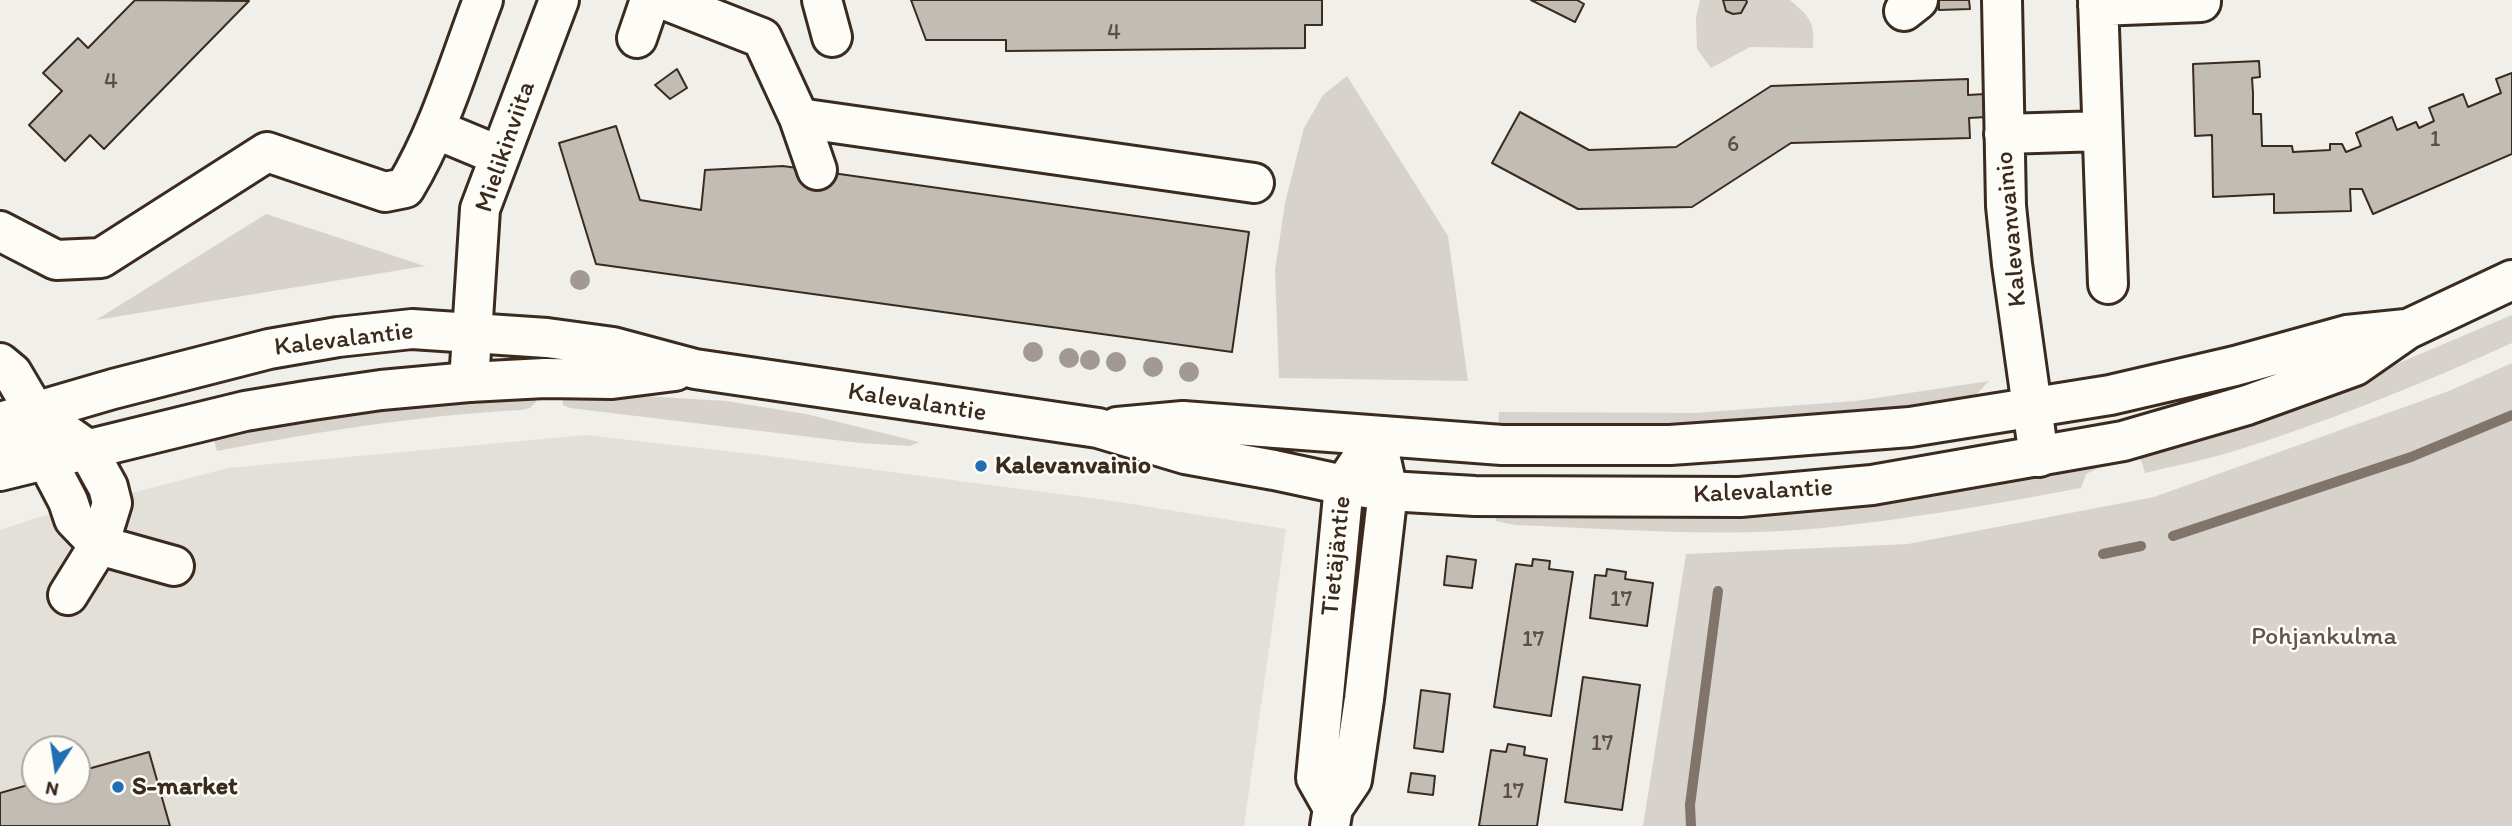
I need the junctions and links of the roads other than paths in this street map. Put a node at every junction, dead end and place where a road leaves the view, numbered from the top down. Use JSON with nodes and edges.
{"nodes":[{"id":1,"x":483,"y":0,"type":"edge"},
{"id":2,"x":559,"y":0,"type":"edge"},
{"id":3,"x":650,"y":0,"type":"edge"},
{"id":4,"x":665,"y":0,"type":"edge"},
{"id":5,"x":822,"y":0,"type":"edge"},
{"id":6,"x":2002,"y":0,"type":"edge"},
{"id":7,"x":2201,"y":0,"type":"edge"},
{"id":8,"x":2098,"y":3,"type":"edge"},
{"id":9,"x":832,"y":37,"type":"dead end"},
{"id":10,"x":637,"y":38,"type":"dead end"},
{"id":11,"x":799,"y":118,"type":"junction"},
{"id":12,"x":435,"y":129,"type":"junction"},
{"id":13,"x":2102,"y":131,"type":"junction"},
{"id":14,"x":2004,"y":134,"type":"junction"},
{"id":15,"x":500,"y":156,"type":"junction"},
{"id":16,"x":817,"y":170,"type":"dead end"},
{"id":17,"x":1254,"y":183,"type":"dead end"},
{"id":18,"x":0,"y":231,"type":"edge"},
{"id":19,"x":2512,"y":280,"type":"edge"},
{"id":20,"x":2108,"y":284,"type":"dead end"},
{"id":21,"x":2408,"y":329,"type":"junction"},
{"id":22,"x":472,"y":333,"type":"junction"},
{"id":23,"x":0,"y":363,"type":"edge"},
{"id":24,"x":695,"y":369,"type":"junction"},
{"id":25,"x":468,"y":382,"type":"junction"},
{"id":26,"x":2031,"y":408,"type":"junction"},
{"id":27,"x":17,"y":417,"type":"edge"},
{"id":28,"x":1098,"y":428,"type":"junction"},
{"id":29,"x":0,"y":431,"type":"edge"},
{"id":30,"x":1377,"y":437,"type":"junction"},
{"id":31,"x":87,"y":449,"type":"junction"},
{"id":32,"x":2039,"y":457,"type":"junction"},
{"id":33,"x":46,"y":459,"type":"junction"},
{"id":34,"x":0,"y":471,"type":"edge"},
{"id":35,"x":1344,"y":485,"type":"junction"},
{"id":36,"x":1388,"y":491,"type":"junction"},
{"id":37,"x":99,"y":545,"type":"junction"},
{"id":38,"x":174,"y":566,"type":"dead end"},
{"id":39,"x":68,"y":595,"type":"dead end"},
{"id":40,"x":1331,"y":817,"type":"edge"}],
"edges":[{"from":1,"to":12,"type":"main road"},
{"from":2,"to":15,"type":"main road","name":"Mielikinviita"},
{"from":3,"to":10,"type":"main road"},
{"from":4,"to":11,"type":"main road"},
{"from":5,"to":9,"type":"main road"},
{"from":6,"to":14,"type":"main road","name":"Kalevanvainio"},
{"from":7,"to":8,"type":"main road"},
{"from":8,"to":13,"type":"main road"},
{"from":11,"to":16,"type":"main road"},
{"from":11,"to":17,"type":"main road"},
{"from":12,"to":15,"type":"main road"},
{"from":12,"to":18,"type":"main road"},
{"from":13,"to":14,"type":"main road"},
{"from":13,"to":20,"type":"main road"},
{"from":14,"to":26,"type":"main road","name":"Kalevanvainio"},
{"from":15,"to":22,"type":"main road","name":"Mielikinviita"},
{"from":19,"to":21,"type":"main road","name":"Kalevalantie"},
{"from":21,"to":26,"type":"main road","name":"Kalevalantie"},
{"from":21,"to":32,"type":"main road","name":"Kalevalantie"},
{"from":22,"to":24,"type":"main road","name":"Kalevalantie"},
{"from":22,"to":25,"type":"main road","name":"Mielikinviita"},
{"from":22,"to":27,"type":"main road","name":"Kalevalantie"},
{"from":23,"to":27,"type":"main road"},
{"from":24,"to":25,"type":"main road","name":"Kalevalantie"},
{"from":24,"to":28,"type":"main road","name":"Kalevalantie"},
{"from":25,"to":31,"type":"main road","name":"Kalevalantie"},
{"from":26,"to":30,"type":"main road","name":"Kalevalantie"},
{"from":26,"to":32,"type":"main road","name":"Kalevanvainio"},
{"from":27,"to":31,"type":"main road"},
{"from":28,"to":30,"type":"main road","name":"Kalevalantie"},
{"from":28,"to":35,"type":"main road","name":"Kalevalantie"},
{"from":29,"to":33,"type":"main road"},
{"from":30,"to":35,"type":"main road","name":"Tietäjäntie"},
{"from":30,"to":36,"type":"main road","name":"Tietäjäntie"},
{"from":31,"to":33,"type":"main road","name":"Kalevalantie"},
{"from":31,"to":37,"type":"main road"},
{"from":32,"to":36,"type":"main road","name":"Kalevalantie"},
{"from":33,"to":34,"type":"main road","name":"Kalevalantie"},
{"from":33,"to":37,"type":"main road"},
{"from":35,"to":36,"type":"main road","name":"Kalevalantie"},
{"from":35,"to":40,"type":"main road","name":"Tietäjäntie"},
{"from":36,"to":40,"type":"main road","name":"Tietäjäntie"},
{"from":37,"to":38,"type":"main road"},
{"from":37,"to":39,"type":"main road"}]}
